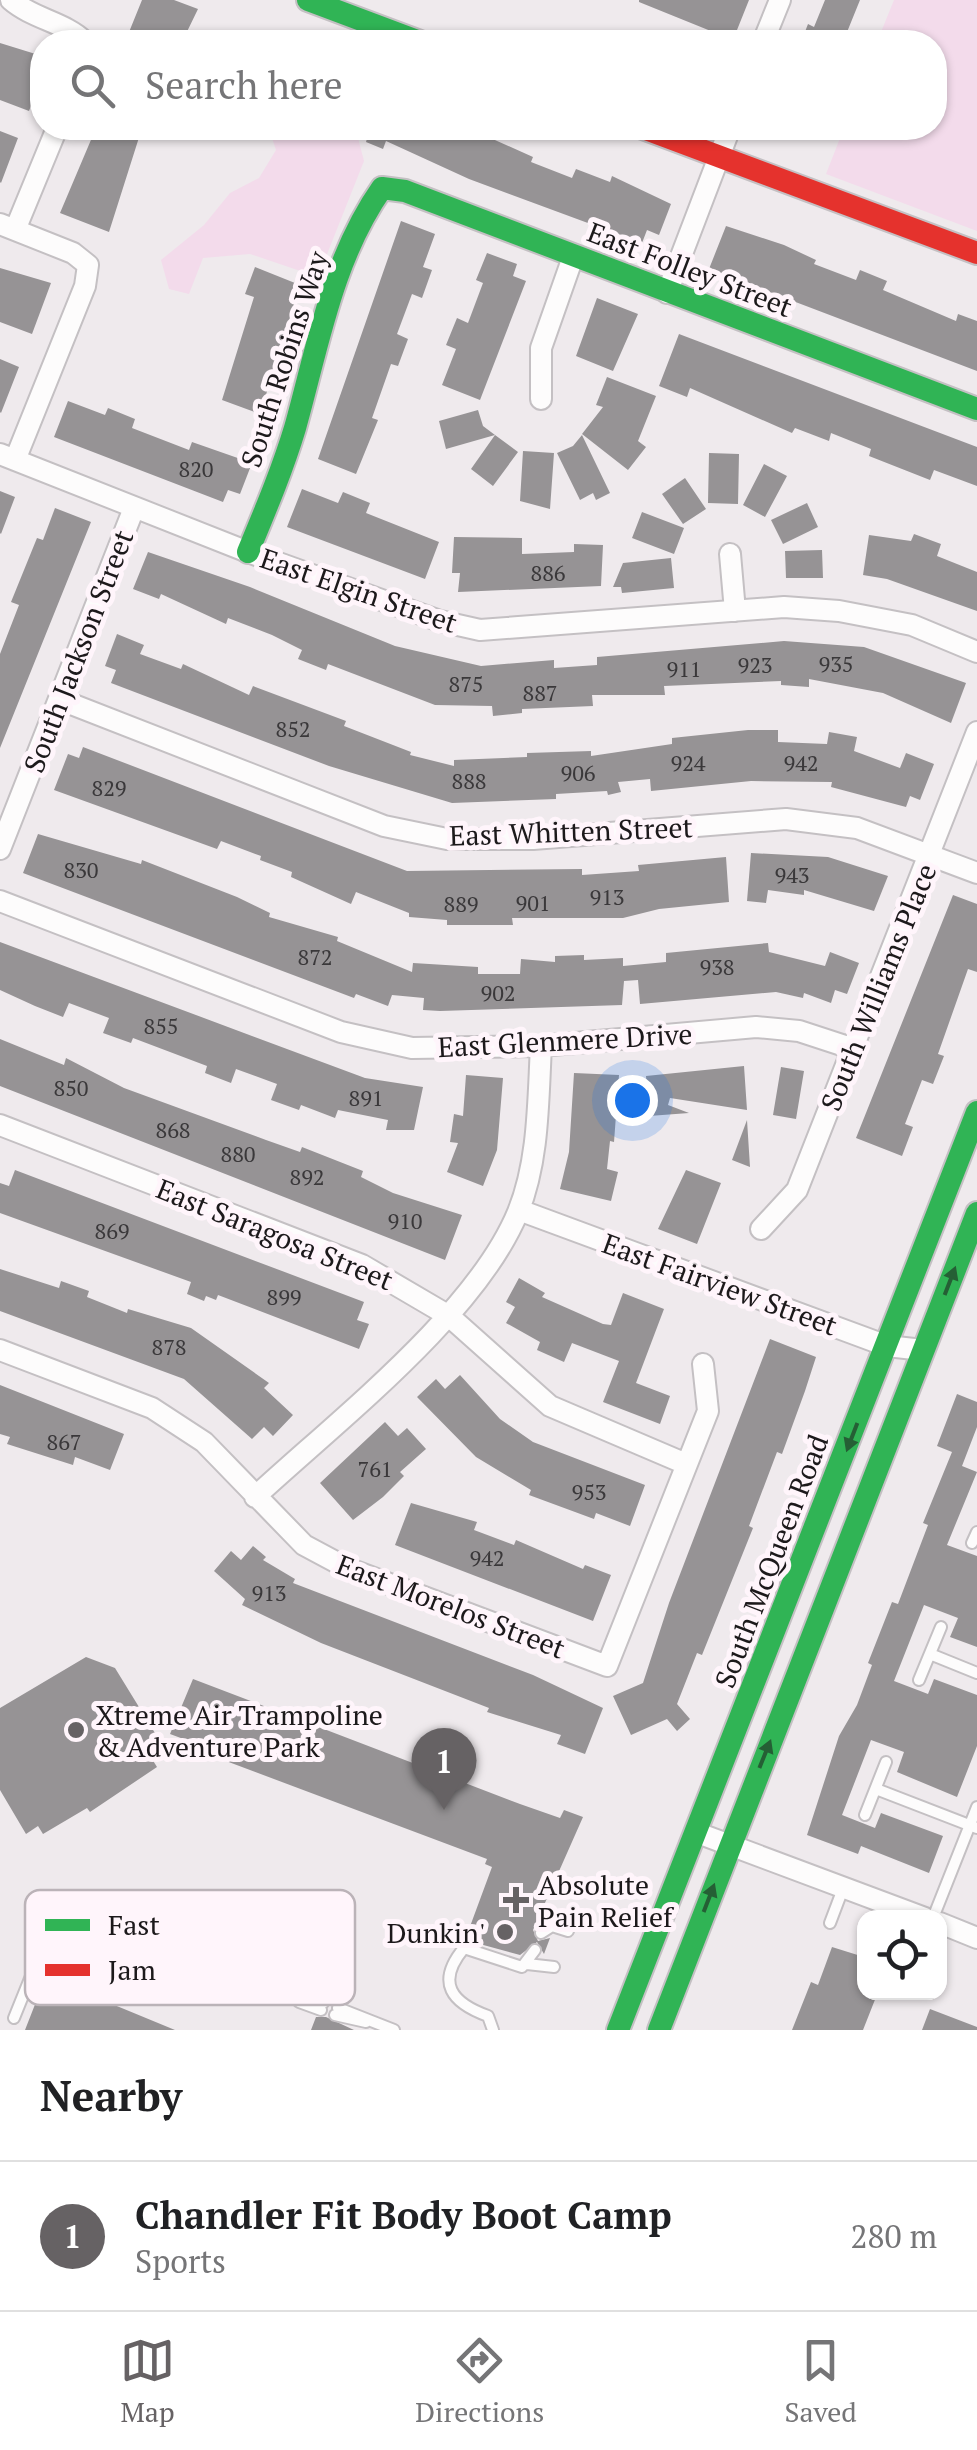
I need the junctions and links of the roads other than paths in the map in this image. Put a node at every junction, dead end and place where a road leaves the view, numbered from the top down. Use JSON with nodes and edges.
{"nodes":[{"id":1,"x":11,"y":0,"type":"edge"},
{"id":2,"x":308,"y":0,"type":"edge"},
{"id":3,"x":780,"y":0,"type":"edge"},
{"id":4,"x":68,"y":30,"type":"edge"},
{"id":5,"x":388,"y":30,"type":"edge"},
{"id":6,"x":768,"y":30,"type":"edge"},
{"id":7,"x":50,"y":140,"type":"edge"},
{"id":8,"x":676,"y":140,"type":"edge"},
{"id":9,"x":725,"y":140,"type":"edge"},
{"id":10,"x":719,"y":156,"type":"junction"},
{"id":11,"x":382,"y":188,"type":"joint"},
{"id":12,"x":8,"y":227,"type":"edge"},
{"id":13,"x":977,"y":254,"type":"edge"},
{"id":14,"x":573,"y":257,"type":"junction"},
{"id":15,"x":667,"y":293,"type":"junction"},
{"id":16,"x":541,"y":399,"type":"dead end"},
{"id":17,"x":977,"y":409,"type":"edge"},
{"id":18,"x":8,"y":457,"type":"edge"},
{"id":19,"x":134,"y":508,"type":"junction"},
{"id":20,"x":248,"y":552,"type":"junction"},
{"id":21,"x":730,"y":554,"type":"dead end"},
{"id":22,"x":735,"y":611,"type":"junction"},
{"id":23,"x":977,"y":652,"type":"edge"},
{"id":24,"x":60,"y":700,"type":"junction"},
{"id":25,"x":977,"y":732,"type":"edge"},
{"id":26,"x":0,"y":849,"type":"edge"},
{"id":27,"x":930,"y":854,"type":"junction"},
{"id":28,"x":977,"y":873,"type":"edge"},
{"id":29,"x":0,"y":901,"type":"edge"},
{"id":30,"x":541,"y":1046,"type":"junction"},
{"id":31,"x":854,"y":1049,"type":"junction"},
{"id":32,"x":977,"y":1112,"type":"edge"},
{"id":33,"x":0,"y":1126,"type":"edge"},
{"id":34,"x":518,"y":1210,"type":"junction"},
{"id":35,"x":977,"y":1212,"type":"edge"},
{"id":36,"x":761,"y":1230,"type":"dead end"},
{"id":37,"x":449,"y":1316,"type":"junction"},
{"id":38,"x":887,"y":1346,"type":"junction"},
{"id":39,"x":0,"y":1350,"type":"edge"},
{"id":40,"x":923,"y":1350,"type":"junction"},
{"id":41,"x":703,"y":1364,"type":"dead end"},
{"id":42,"x":686,"y":1464,"type":"junction"},
{"id":43,"x":255,"y":1497,"type":"junction"},
{"id":44,"x":941,"y":1627,"type":"dead end"},
{"id":45,"x":930,"y":1654,"type":"junction"},
{"id":46,"x":977,"y":1673,"type":"edge"},
{"id":47,"x":920,"y":1680,"type":"dead end"},
{"id":48,"x":886,"y":1762,"type":"dead end"},
{"id":49,"x":876,"y":1788,"type":"junction"},
{"id":50,"x":977,"y":1807,"type":"edge"},
{"id":51,"x":865,"y":1815,"type":"dead end"},
{"id":52,"x":974,"y":1826,"type":"edge"},
{"id":53,"x":696,"y":1832,"type":"junction"},
{"id":54,"x":730,"y":1845,"type":"junction"},
{"id":55,"x":844,"y":1886,"type":"junction"},
{"id":56,"x":905,"y":1910,"type":"edge"},
{"id":57,"x":937,"y":1910,"type":"edge"},
{"id":58,"x":830,"y":1923,"type":"dead end"},
{"id":59,"x":947,"y":1926,"type":"edge"},
{"id":60,"x":568,"y":1931,"type":"dead end"},
{"id":61,"x":541,"y":1933,"type":"dead end"},
{"id":62,"x":977,"y":1938,"type":"edge"},
{"id":63,"x":534,"y":1950,"type":"dead end"},
{"id":64,"x":648,"y":1953,"type":"junction"},
{"id":65,"x":527,"y":1964,"type":"junction"},
{"id":66,"x":554,"y":1966,"type":"dead end"},
{"id":67,"x":25,"y":1991,"type":"edge"},
{"id":68,"x":337,"y":2012,"type":"dead end"},
{"id":69,"x":14,"y":2018,"type":"dead end"},
{"id":70,"x":394,"y":2030,"type":"edge"},
{"id":71,"x":494,"y":2030,"type":"edge"},
{"id":72,"x":618,"y":2030,"type":"edge"},
{"id":73,"x":639,"y":2030,"type":"edge"},
{"id":74,"x":659,"y":2030,"type":"edge"}],
"edges":[{"from":1,"to":4,"type":"street"},
{"from":2,"to":5,"type":"main road"},
{"from":3,"to":6,"type":"street"},
{"from":7,"to":12,"type":"street"},
{"from":8,"to":10,"type":"main road"},
{"from":9,"to":10,"type":"street"},
{"from":10,"to":13,"type":"main road"},
{"from":10,"to":15,"type":"street"},
{"from":11,"to":14,"type":"main road","name":"East Folley Street"},
{"from":11,"to":20,"type":"main road","name":"South Robins Way"},
{"from":12,"to":18,"type":"street"},
{"from":14,"to":15,"type":"main road","name":"East Folley Street"},
{"from":14,"to":16,"type":"street"},
{"from":15,"to":17,"type":"main road","name":"East Folley Street"},
{"from":18,"to":19,"type":"street","name":"East Elgin Street"},
{"from":19,"to":20,"type":"street","name":"East Elgin Street"},
{"from":19,"to":24,"type":"street","name":"South Jackson Street"},
{"from":20,"to":22,"type":"street","name":"East Elgin Street"},
{"from":21,"to":22,"type":"street"},
{"from":22,"to":23,"type":"street","name":"East Elgin Street"},
{"from":24,"to":26,"type":"street","name":"South Jackson Street"},
{"from":24,"to":27,"type":"street","name":"East Whitten Street"},
{"from":25,"to":27,"type":"street","name":"South Williams Place"},
{"from":27,"to":28,"type":"street","name":"East Whitten Street"},
{"from":27,"to":31,"type":"street","name":"South Williams Place"},
{"from":29,"to":30,"type":"street","name":"East Glenmere Drive"},
{"from":30,"to":31,"type":"street","name":"East Glenmere Drive"},
{"from":30,"to":34,"type":"street"},
{"from":31,"to":36,"type":"street","name":"South Williams Place"},
{"from":32,"to":38,"type":"main road","name":"South McQueen Road"},
{"from":33,"to":37,"type":"street","name":"East Saragosa Street"},
{"from":34,"to":37,"type":"street"},
{"from":34,"to":38,"type":"street","name":"East Fairview Street"},
{"from":40,"to":35,"type":"main road","one_way":true},
{"from":37,"to":42,"type":"street","name":"East Saragosa Street"},
{"from":37,"to":43,"type":"street"},
{"from":38,"to":40,"type":"street","name":"East Fairview Street"},
{"from":38,"to":53,"type":"main road","name":"South McQueen Road","one_way":true},
{"from":39,"to":43,"type":"street","name":"East Morelos Street"},
{"from":54,"to":40,"type":"main road","one_way":true},
{"from":41,"to":42,"type":"street"},
{"from":42,"to":43,"type":"street","name":"East Morelos Street"},
{"from":44,"to":45,"type":"lane"},
{"from":45,"to":46,"type":"lane"},
{"from":45,"to":47,"type":"lane"},
{"from":48,"to":49,"type":"lane"},
{"from":49,"to":51,"type":"lane"},
{"from":49,"to":52,"type":"lane"},
{"from":50,"to":52,"type":"lane"},
{"from":52,"to":57,"type":"lane"},
{"from":53,"to":54,"type":"street"},
{"from":53,"to":64,"type":"main road","name":"South McQueen Road"},
{"from":54,"to":55,"type":"street"},
{"from":74,"to":54,"type":"main road","one_way":true},
{"from":55,"to":56,"type":"street"},
{"from":55,"to":58,"type":"lane"},
{"from":59,"to":62,"type":"street"},
{"from":60,"to":61,"type":"lane"},
{"from":63,"to":65,"type":"lane"},
{"from":64,"to":72,"type":"main road","name":"South McQueen Road"},
{"from":64,"to":73,"type":"main road"},
{"from":65,"to":66,"type":"lane"},
{"from":65,"to":71,"type":"lane"},
{"from":67,"to":69,"type":"lane"},
{"from":68,"to":70,"type":"lane"}]}
